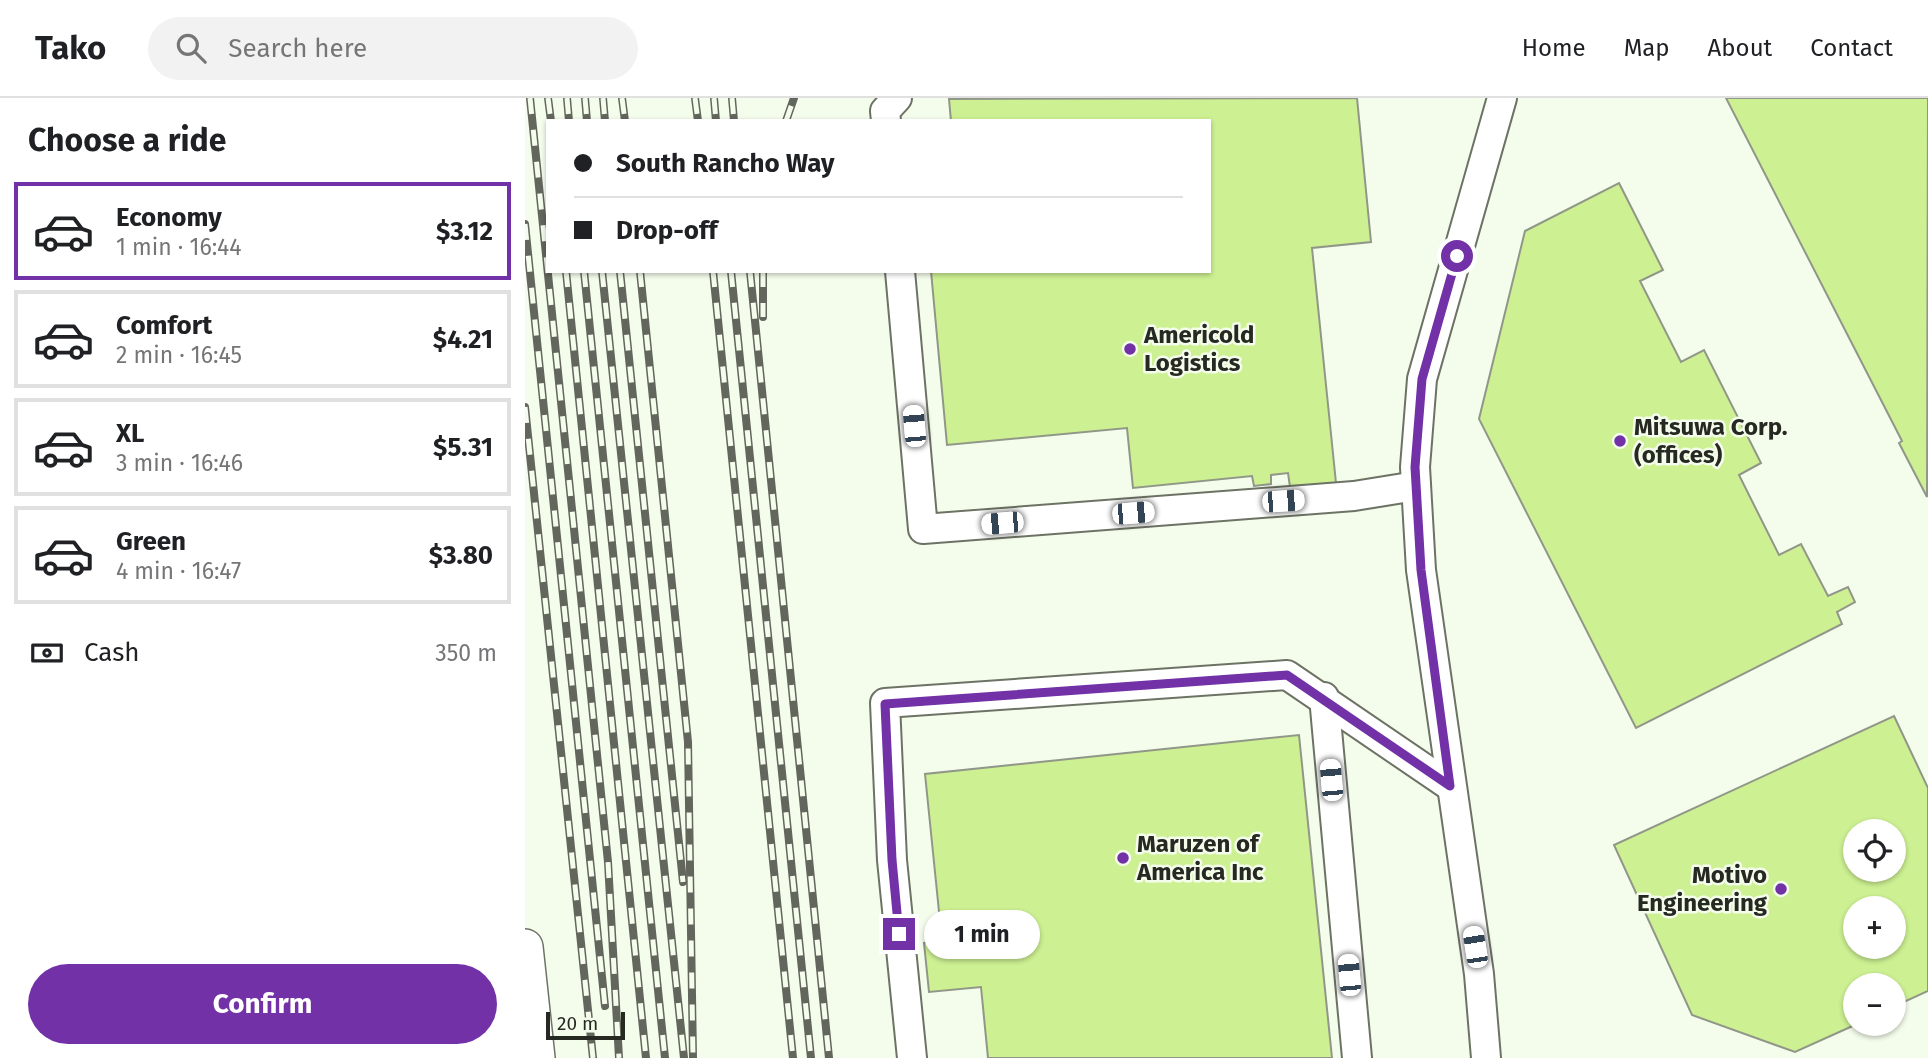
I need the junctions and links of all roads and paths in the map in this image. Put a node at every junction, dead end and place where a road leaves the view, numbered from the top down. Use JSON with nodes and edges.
{"nodes":[{"id":1,"x":897,"y":98,"type":"edge"},
{"id":2,"x":1502,"y":98,"type":"edge"},
{"id":3,"x":886,"y":119,"type":"edge"},
{"id":4,"x":900,"y":273,"type":"edge"},
{"id":5,"x":1416,"y":486,"type":"junction"},
{"id":6,"x":1324,"y":697,"type":"junction"},
{"id":7,"x":1450,"y":786,"type":"junction"},
{"id":8,"x":525,"y":947,"type":"edge"},
{"id":9,"x":537,"y":1058,"type":"edge"},
{"id":10,"x":912,"y":1058,"type":"edge"},
{"id":11,"x":1357,"y":1058,"type":"edge"},
{"id":12,"x":1486,"y":1058,"type":"edge"}],
"edges":[{"from":1,"to":3,"type":"street"},
{"from":2,"to":5,"type":"street"},
{"from":4,"to":5,"type":"street"},
{"from":5,"to":7,"type":"street"},
{"from":6,"to":7,"type":"street"},
{"from":6,"to":10,"type":"street"},
{"from":6,"to":11,"type":"street"},
{"from":7,"to":12,"type":"street"},
{"from":8,"to":9,"type":"main road"}]}
